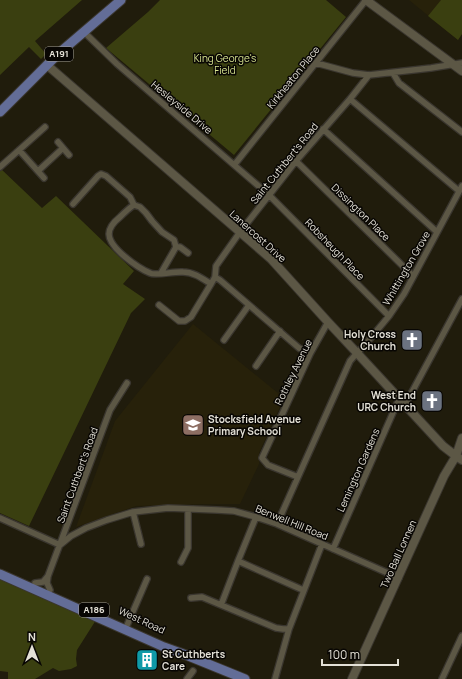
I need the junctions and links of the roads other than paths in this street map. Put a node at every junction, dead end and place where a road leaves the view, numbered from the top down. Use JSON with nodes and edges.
{"nodes":[{"id":1,"x":121,"y":0,"type":"edge"},
{"id":2,"x":366,"y":0,"type":"edge"},
{"id":3,"x":84,"y":32,"type":"junction"},
{"id":4,"x":316,"y":63,"type":"junction"},
{"id":5,"x":458,"y":64,"type":"edge"},
{"id":6,"x":47,"y":65,"type":"junction"},
{"id":7,"x":462,"y":71,"type":"edge"},
{"id":8,"x":393,"y":73,"type":"junction"},
{"id":9,"x":369,"y":75,"type":"junction"},
{"id":10,"x":350,"y":99,"type":"junction"},
{"id":11,"x":0,"y":112,"type":"edge"},
{"id":12,"x":45,"y":127,"type":"dead end"},
{"id":13,"x":323,"y":129,"type":"junction"},
{"id":14,"x":462,"y":132,"type":"edge"},
{"id":15,"x":58,"y":142,"type":"dead end"},
{"id":16,"x":63,"y":148,"type":"junction"},
{"id":17,"x":19,"y":150,"type":"junction"},
{"id":18,"x":69,"y":154,"type":"dead end"},
{"id":19,"x":296,"y":162,"type":"junction"},
{"id":20,"x":234,"y":164,"type":"junction"},
{"id":21,"x":0,"y":167,"type":"edge"},
{"id":22,"x":38,"y":170,"type":"junction"},
{"id":23,"x":44,"y":178,"type":"dead end"},
{"id":24,"x":461,"y":188,"type":"edge"},
{"id":25,"x":269,"y":194,"type":"junction"},
{"id":26,"x":73,"y":204,"type":"dead end"},
{"id":27,"x":134,"y":205,"type":"junction"},
{"id":28,"x":240,"y":232,"type":"junction"},
{"id":29,"x":437,"y":232,"type":"junction"},
{"id":30,"x":176,"y":247,"type":"junction"},
{"id":31,"x":188,"y":252,"type":"dead end"},
{"id":32,"x":161,"y":273,"type":"junction"},
{"id":33,"x":413,"y":276,"type":"junction"},
{"id":34,"x":215,"y":277,"type":"junction"},
{"id":35,"x":211,"y":284,"type":"junction"},
{"id":36,"x":462,"y":299,"type":"edge"},
{"id":37,"x":159,"y":305,"type":"dead end"},
{"id":38,"x":249,"y":305,"type":"junction"},
{"id":39,"x":389,"y":316,"type":"junction"},
{"id":40,"x":328,"y":322,"type":"junction"},
{"id":41,"x":280,"y":331,"type":"junction"},
{"id":42,"x":224,"y":340,"type":"dead end"},
{"id":43,"x":357,"y":353,"type":"junction"},
{"id":44,"x":310,"y":354,"type":"junction"},
{"id":45,"x":256,"y":366,"type":"dead end"},
{"id":46,"x":127,"y":382,"type":"dead end"},
{"id":47,"x":402,"y":402,"type":"junction"},
{"id":48,"x":462,"y":438,"type":"edge"},
{"id":49,"x":459,"y":458,"type":"edge"},
{"id":50,"x":298,"y":477,"type":"junction"},
{"id":51,"x":188,"y":509,"type":"junction"},
{"id":52,"x":133,"y":512,"type":"junction"},
{"id":53,"x":256,"y":516,"type":"junction"},
{"id":54,"x":0,"y":518,"type":"edge"},
{"id":55,"x":277,"y":524,"type":"junction"},
{"id":56,"x":60,"y":544,"type":"junction"},
{"id":57,"x":141,"y":544,"type":"dead end"},
{"id":58,"x":322,"y":544,"type":"junction"},
{"id":59,"x":333,"y":549,"type":"junction"},
{"id":60,"x":238,"y":561,"type":"junction"},
{"id":61,"x":181,"y":562,"type":"dead end"},
{"id":62,"x":0,"y":568,"type":"edge"},
{"id":63,"x":0,"y":574,"type":"edge"},
{"id":64,"x":48,"y":576,"type":"junction"},
{"id":65,"x":398,"y":578,"type":"junction"},
{"id":66,"x":147,"y":579,"type":"dead end"},
{"id":67,"x":35,"y":583,"type":"junction"},
{"id":68,"x":50,"y":590,"type":"junction"},
{"id":69,"x":303,"y":590,"type":"junction"},
{"id":70,"x":191,"y":598,"type":"dead end"},
{"id":71,"x":221,"y":605,"type":"junction"},
{"id":72,"x":126,"y":628,"type":"junction"},
{"id":73,"x":289,"y":629,"type":"junction"},
{"id":74,"x":462,"y":636,"type":"edge"},
{"id":75,"x":193,"y":671,"type":"dead end"},
{"id":76,"x":187,"y":679,"type":"edge"},
{"id":77,"x":244,"y":679,"type":"edge"},
{"id":78,"x":275,"y":679,"type":"edge"},
{"id":79,"x":352,"y":679,"type":"edge"},
{"id":80,"x":442,"y":679,"type":"edge"}],
"edges":[{"from":1,"to":3,"type":"main road","number":"A191"},
{"from":2,"to":4,"type":"street","name":"Kirkheaton Place"},
{"from":2,"to":5,"type":"street"},
{"from":3,"to":6,"type":"main road","number":"A191"},
{"from":3,"to":20,"type":"street","name":"Hesleyside Drive"},
{"from":4,"to":9,"type":"street"},
{"from":4,"to":20,"type":"street","name":"Kirkheaton Place"},
{"from":5,"to":7,"type":"street"},
{"from":5,"to":8,"type":"street"},
{"from":6,"to":11,"type":"main road","number":"A191"},
{"from":6,"to":28,"type":"street","name":"Lanercost Drive"},
{"from":8,"to":9,"type":"street"},
{"from":8,"to":14,"type":"street"},
{"from":9,"to":10,"type":"street","name":"Saint Cuthbert's Road"},
{"from":10,"to":13,"type":"street","name":"Saint Cuthbert's Road"},
{"from":10,"to":24,"type":"street"},
{"from":12,"to":17,"type":"street"},
{"from":13,"to":19,"type":"street","name":"Saint Cuthbert's Road"},
{"from":13,"to":29,"type":"street"},
{"from":15,"to":16,"type":"street"},
{"from":16,"to":18,"type":"street"},
{"from":16,"to":22,"type":"street"},
{"from":17,"to":21,"type":"street"},
{"from":17,"to":22,"type":"street"},
{"from":19,"to":25,"type":"street","name":"Saint Cuthbert's Road"},
{"from":19,"to":33,"type":"street","name":"Dissington Place"},
{"from":20,"to":25,"type":"street","name":"Hesleyside Drive"},
{"from":22,"to":23,"type":"street"},
{"from":24,"to":29,"type":"street","name":"Whittington Grove"},
{"from":25,"to":28,"type":"street","name":"Saint Cuthbert's Road"},
{"from":25,"to":39,"type":"street","name":"Robsheugh Place"},
{"from":26,"to":27,"type":"street"},
{"from":27,"to":30,"type":"street"},
{"from":27,"to":32,"type":"street"},
{"from":28,"to":34,"type":"street","name":"Saint Cuthbert's Road"},
{"from":28,"to":40,"type":"street","name":"Lanercost Drive"},
{"from":29,"to":33,"type":"street","name":"Whittington Grove"},
{"from":30,"to":31,"type":"street"},
{"from":30,"to":32,"type":"street"},
{"from":32,"to":35,"type":"street"},
{"from":33,"to":39,"type":"street","name":"Whittington Grove"},
{"from":34,"to":35,"type":"street","name":"Saint Cuthbert's Road"},
{"from":34,"to":38,"type":"street"},
{"from":35,"to":37,"type":"street","name":"Saint Cuthbert's Road"},
{"from":36,"to":47,"type":"street","name":"Lemington Gardens"},
{"from":38,"to":41,"type":"street"},
{"from":38,"to":42,"type":"street"},
{"from":39,"to":43,"type":"street","name":"Whittington Grove"},
{"from":40,"to":43,"type":"street","name":"Lanercost Drive"},
{"from":40,"to":44,"type":"street","name":"Rothley Avenue"},
{"from":41,"to":44,"type":"street"},
{"from":41,"to":45,"type":"street"},
{"from":43,"to":47,"type":"street","name":"Lanercost Drive"},
{"from":43,"to":50,"type":"street","name":"Whittington Grove"},
{"from":44,"to":50,"type":"street","name":"Rothley Avenue"},
{"from":46,"to":56,"type":"street","name":"Saint Cuthbert's Road"},
{"from":47,"to":49,"type":"street","name":"Lanercost Drive"},
{"from":47,"to":59,"type":"street","name":"Lemington Gardens"},
{"from":48,"to":49,"type":"street","name":"Two Ball Lonnen"},
{"from":49,"to":65,"type":"street","name":"Two Ball Lonnen"},
{"from":50,"to":55,"type":"street","name":"Whittington Grove"},
{"from":51,"to":52,"type":"street","name":"Benwell Hill Road"},
{"from":51,"to":53,"type":"street","name":"Benwell Hill Road"},
{"from":51,"to":61,"type":"street"},
{"from":52,"to":56,"type":"street","name":"Benwell Hill Road"},
{"from":52,"to":57,"type":"street"},
{"from":53,"to":55,"type":"street","name":"Benwell Hill Road"},
{"from":53,"to":60,"type":"street"},
{"from":54,"to":56,"type":"street"},
{"from":55,"to":58,"type":"street","name":"Benwell Hill Road"},
{"from":56,"to":64,"type":"street","name":"Saint Cuthbert's Road"},
{"from":58,"to":59,"type":"street","name":"Benwell Hill Road"},
{"from":58,"to":69,"type":"street"},
{"from":59,"to":65,"type":"street","name":"Benwell Hill Road"},
{"from":60,"to":69,"type":"street"},
{"from":60,"to":71,"type":"street"},
{"from":62,"to":67,"type":"main road","name":"West Road","number":"A186"},
{"from":63,"to":72,"type":"main road","name":"West Road","number":"A186"},
{"from":64,"to":67,"type":"street"},
{"from":64,"to":68,"type":"street","name":"Saint Cuthbert's Road"},
{"from":65,"to":79,"type":"street","name":"Two Ball Lonnen"},
{"from":66,"to":72,"type":"street"},
{"from":67,"to":68,"type":"main road","name":"West Road","number":"A186"},
{"from":68,"to":72,"type":"main road","name":"West Road","number":"A186"},
{"from":69,"to":73,"type":"street"},
{"from":70,"to":71,"type":"street"},
{"from":71,"to":73,"type":"street"},
{"from":72,"to":77,"type":"main road","name":"West Road","number":"A186"},
{"from":73,"to":78,"type":"street"},
{"from":74,"to":80,"type":"street"},
{"from":75,"to":76,"type":"street"}]}
